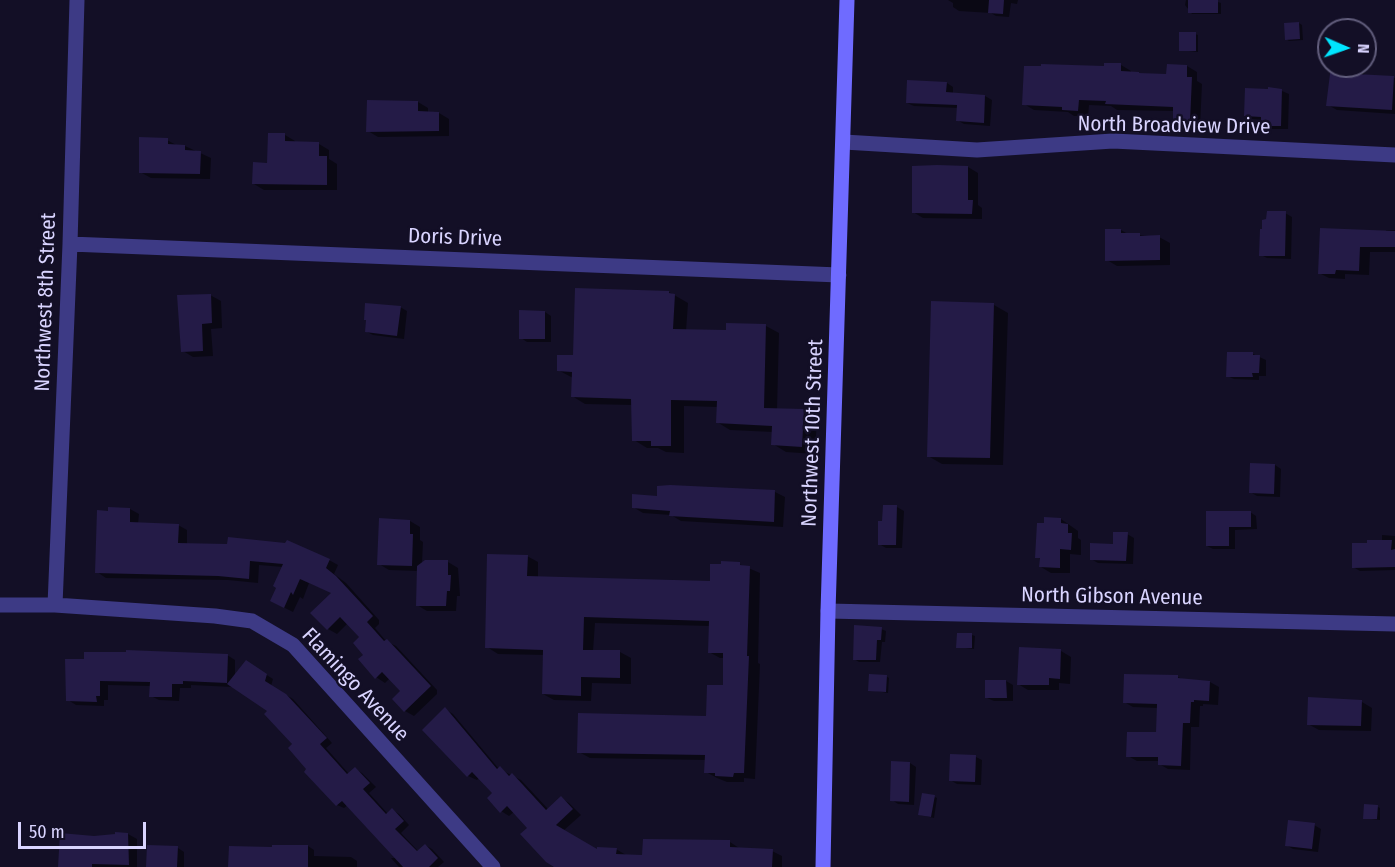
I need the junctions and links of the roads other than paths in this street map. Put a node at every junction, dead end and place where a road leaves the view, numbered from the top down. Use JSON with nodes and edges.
{"nodes":[{"id":1,"x":77,"y":0,"type":"edge"},
{"id":2,"x":847,"y":0,"type":"edge"},
{"id":3,"x":844,"y":142,"type":"junction"},
{"id":4,"x":1395,"y":155,"type":"edge"},
{"id":5,"x":70,"y":244,"type":"junction"},
{"id":6,"x":839,"y":275,"type":"junction"},
{"id":7,"x":55,"y":604,"type":"junction"},
{"id":8,"x":0,"y":605,"type":"edge"},
{"id":9,"x":828,"y":611,"type":"junction"},
{"id":10,"x":1395,"y":624,"type":"edge"},
{"id":11,"x":489,"y":866,"type":"edge"},
{"id":12,"x":822,"y":867,"type":"edge"}],
"edges":[{"from":1,"to":5,"type":"street","name":"Northwest 8th Street"},
{"from":2,"to":3,"type":"main road","name":"Northwest 10th Street"},
{"from":3,"to":4,"type":"street","name":"North Broadview Drive"},
{"from":3,"to":6,"type":"main road","name":"Northwest 10th Street"},
{"from":5,"to":6,"type":"street","name":"Doris Drive"},
{"from":5,"to":7,"type":"street","name":"Northwest 8th Street"},
{"from":6,"to":9,"type":"main road","name":"Northwest 10th Street"},
{"from":7,"to":8,"type":"street","name":"Flamingo Avenue"},
{"from":7,"to":11,"type":"street","name":"Flamingo Avenue"},
{"from":9,"to":10,"type":"street","name":"North Gibson Avenue"},
{"from":9,"to":12,"type":"main road","name":"Northwest 10th Street"}]}
